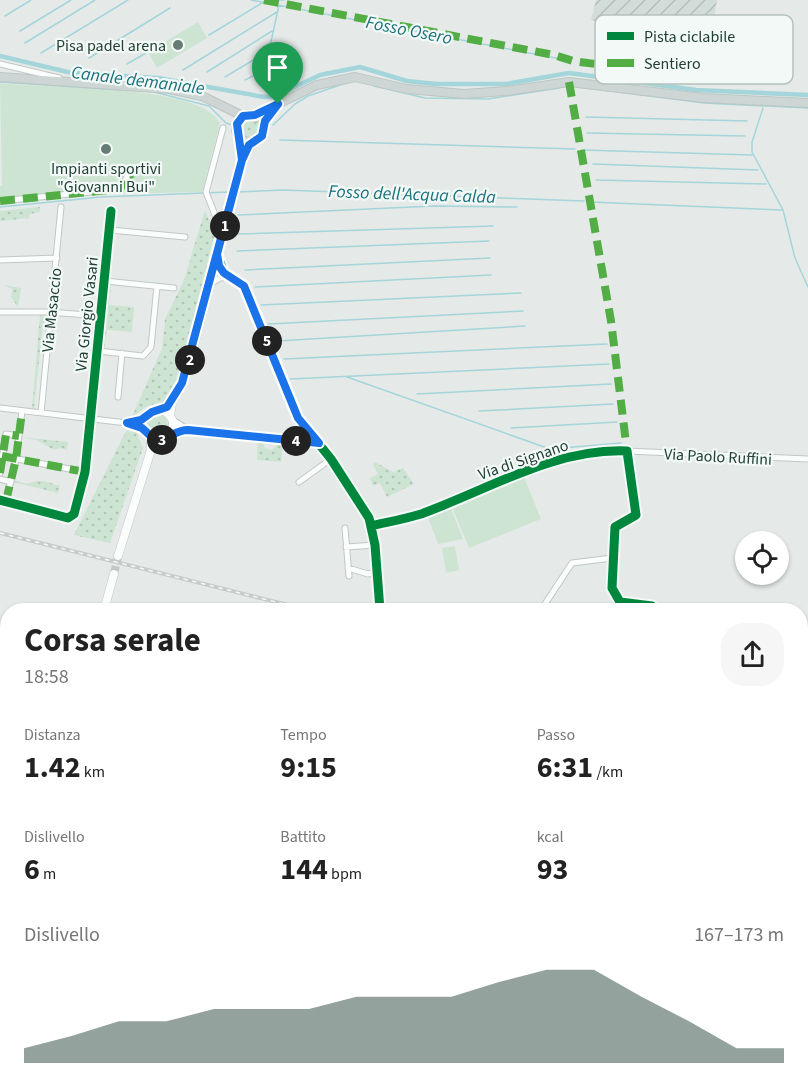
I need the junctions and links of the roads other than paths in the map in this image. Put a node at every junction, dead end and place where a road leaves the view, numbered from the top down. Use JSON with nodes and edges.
{"nodes":[{"id":1,"x":0,"y":64,"type":"edge"},
{"id":2,"x":29,"y":75,"type":"junction"},
{"id":3,"x":0,"y":77,"type":"edge"},
{"id":4,"x":808,"y":103,"type":"edge"},
{"id":5,"x":278,"y":104,"type":"junction"},
{"id":6,"x":221,"y":105,"type":"junction"},
{"id":7,"x":255,"y":115,"type":"junction"},
{"id":8,"x":243,"y":116,"type":"junction"},
{"id":9,"x":237,"y":124,"type":"junction"},
{"id":10,"x":264,"y":124,"type":"junction"},
{"id":11,"x":224,"y":128,"type":"dead end"},
{"id":12,"x":239,"y":138,"type":"junction"},
{"id":13,"x":253,"y":142,"type":"junction"},
{"id":14,"x":242,"y":160,"type":"junction"},
{"id":15,"x":133,"y":174,"type":"dead end"},
{"id":16,"x":0,"y":201,"type":"edge"},
{"id":17,"x":61,"y":207,"type":"dead end"},
{"id":18,"x":111,"y":211,"type":"dead end"},
{"id":19,"x":226,"y":219,"type":"junction"},
{"id":20,"x":110,"y":230,"type":"junction"},
{"id":21,"x":185,"y":237,"type":"dead end"},
{"id":22,"x":217,"y":254,"type":"junction"},
{"id":23,"x":57,"y":258,"type":"junction"},
{"id":24,"x":0,"y":260,"type":"edge"},
{"id":25,"x":229,"y":277,"type":"junction"},
{"id":26,"x":105,"y":281,"type":"junction"},
{"id":27,"x":209,"y":285,"type":"junction"},
{"id":28,"x":157,"y":286,"type":"junction"},
{"id":29,"x":174,"y":288,"type":"dead end"},
{"id":30,"x":0,"y":312,"type":"edge"},
{"id":31,"x":51,"y":312,"type":"junction"},
{"id":32,"x":101,"y":316,"type":"junction"},
{"id":33,"x":98,"y":351,"type":"junction"},
{"id":34,"x":122,"y":353,"type":"junction"},
{"id":35,"x":118,"y":397,"type":"dead end"},
{"id":36,"x":172,"y":403,"type":"junction"},
{"id":37,"x":0,"y":408,"type":"edge"},
{"id":38,"x":161,"y":410,"type":"junction"},
{"id":39,"x":22,"y":411,"type":"junction"},
{"id":40,"x":41,"y":413,"type":"junction"},
{"id":41,"x":145,"y":418,"type":"junction"},
{"id":42,"x":172,"y":418,"type":"junction"},
{"id":43,"x":91,"y":419,"type":"junction"},
{"id":44,"x":127,"y":423,"type":"junction"},
{"id":45,"x":144,"y":430,"type":"junction"},
{"id":46,"x":188,"y":430,"type":"junction"},
{"id":47,"x":172,"y":433,"type":"junction"},
{"id":48,"x":19,"y":436,"type":"junction"},
{"id":49,"x":155,"y":440,"type":"junction"},
{"id":50,"x":319,"y":443,"type":"junction"},
{"id":51,"x":627,"y":451,"type":"junction"},
{"id":52,"x":2,"y":456,"type":"junction"},
{"id":53,"x":16,"y":459,"type":"junction"},
{"id":54,"x":331,"y":459,"type":"junction"},
{"id":55,"x":808,"y":459,"type":"edge"},
{"id":56,"x":85,"y":472,"type":"junction"},
{"id":57,"x":0,"y":473,"type":"edge"},
{"id":58,"x":0,"y":479,"type":"edge"},
{"id":59,"x":11,"y":482,"type":"junction"},
{"id":60,"x":299,"y":482,"type":"dead end"},
{"id":61,"x":3,"y":501,"type":"edge"},
{"id":62,"x":371,"y":526,"type":"junction"},
{"id":63,"x":345,"y":528,"type":"dead end"},
{"id":64,"x":375,"y":545,"type":"junction"},
{"id":65,"x":346,"y":547,"type":"junction"},
{"id":66,"x":118,"y":556,"type":"tunnel mouth"},
{"id":67,"x":612,"y":558,"type":"junction"},
{"id":68,"x":348,"y":568,"type":"junction"},
{"id":69,"x":378,"y":572,"type":"junction"},
{"id":70,"x":114,"y":574,"type":"tunnel mouth"},
{"id":71,"x":349,"y":576,"type":"dead end"},
{"id":72,"x":106,"y":603,"type":"edge"},
{"id":73,"x":380,"y":603,"type":"edge"},
{"id":74,"x":546,"y":603,"type":"edge"},
{"id":75,"x":634,"y":603,"type":"edge"}],
"edges":[{"from":1,"to":2,"type":"street"},
{"from":2,"to":3,"type":"main road"},
{"from":2,"to":6,"type":"main road"},
{"from":4,"to":5,"type":"main road"},
{"from":5,"to":7,"type":"main road"},
{"from":5,"to":10,"type":"main road"},
{"from":6,"to":8,"type":"main road"},
{"from":6,"to":9,"type":"main road"},
{"from":7,"to":8,"type":"main road"},
{"from":7,"to":10,"type":"main road"},
{"from":8,"to":9,"type":"main road"},
{"from":9,"to":12,"type":"main road"},
{"from":10,"to":13,"type":"main road"},
{"from":11,"to":19,"type":"street"},
{"from":12,"to":13,"type":"main road"},
{"from":12,"to":14,"type":"street"},
{"from":13,"to":14,"type":"street"},
{"from":14,"to":19,"type":"street"},
{"from":15,"to":16,"type":"street"},
{"from":17,"to":23,"type":"street","name":"Via Masaccio"},
{"from":18,"to":20,"type":"street","name":"Via Giorgio Vasari"},
{"from":19,"to":22,"type":"street"},
{"from":20,"to":21,"type":"street"},
{"from":20,"to":26,"type":"street","name":"Via Giorgio Vasari"},
{"from":22,"to":25,"type":"street"},
{"from":22,"to":27,"type":"street"},
{"from":23,"to":24,"type":"street"},
{"from":23,"to":31,"type":"street","name":"Via Masaccio"},
{"from":25,"to":27,"type":"street"},
{"from":25,"to":50,"type":"street"},
{"from":26,"to":28,"type":"street"},
{"from":26,"to":32,"type":"street","name":"Via Giorgio Vasari"},
{"from":27,"to":36,"type":"street"},
{"from":28,"to":29,"type":"street"},
{"from":28,"to":34,"type":"street"},
{"from":30,"to":31,"type":"street"},
{"from":31,"to":32,"type":"street"},
{"from":31,"to":40,"type":"street","name":"Via Masaccio"},
{"from":32,"to":33,"type":"street","name":"Via Giorgio Vasari"},
{"from":33,"to":34,"type":"street"},
{"from":33,"to":43,"type":"street","name":"Via Giorgio Vasari"},
{"from":34,"to":35,"type":"street"},
{"from":36,"to":38,"type":"street"},
{"from":36,"to":42,"type":"street"},
{"from":37,"to":39,"type":"street"},
{"from":38,"to":41,"type":"street"},
{"from":38,"to":42,"type":"street"},
{"from":39,"to":40,"type":"street"},
{"from":39,"to":48,"type":"street"},
{"from":40,"to":43,"type":"street"},
{"from":41,"to":44,"type":"street"},
{"from":41,"to":45,"type":"street"},
{"from":42,"to":46,"type":"street"},
{"from":42,"to":47,"type":"street"},
{"from":43,"to":44,"type":"street"},
{"from":43,"to":56,"type":"street","name":"Via Giorgio Vasari"},
{"from":44,"to":45,"type":"street"},
{"from":45,"to":49,"type":"street"},
{"from":46,"to":47,"type":"street"},
{"from":46,"to":50,"type":"street"},
{"from":47,"to":49,"type":"street"},
{"from":48,"to":52,"type":"street"},
{"from":48,"to":53,"type":"street"},
{"from":49,"to":66,"type":"street"},
{"from":50,"to":54,"type":"street"},
{"from":51,"to":55,"type":"street","name":"Via Paolo Ruffini"},
{"from":51,"to":62,"type":"street","name":"Via di Signano"},
{"from":51,"to":67,"type":"street"},
{"from":52,"to":53,"type":"street"},
{"from":52,"to":57,"type":"street"},
{"from":53,"to":56,"type":"street"},
{"from":53,"to":59,"type":"street"},
{"from":54,"to":60,"type":"street"},
{"from":54,"to":62,"type":"street"},
{"from":56,"to":61,"type":"street","name":"Via Giorgio Vasari"},
{"from":58,"to":59,"type":"street"},
{"from":59,"to":61,"type":"street"},
{"from":62,"to":64,"type":"street"},
{"from":63,"to":65,"type":"street"},
{"from":64,"to":65,"type":"street"},
{"from":64,"to":69,"type":"street"},
{"from":65,"to":68,"type":"street"},
{"from":67,"to":74,"type":"street"},
{"from":67,"to":75,"type":"street"},
{"from":68,"to":69,"type":"street"},
{"from":68,"to":71,"type":"street"},
{"from":69,"to":73,"type":"street"},
{"from":70,"to":72,"type":"street"}]}
